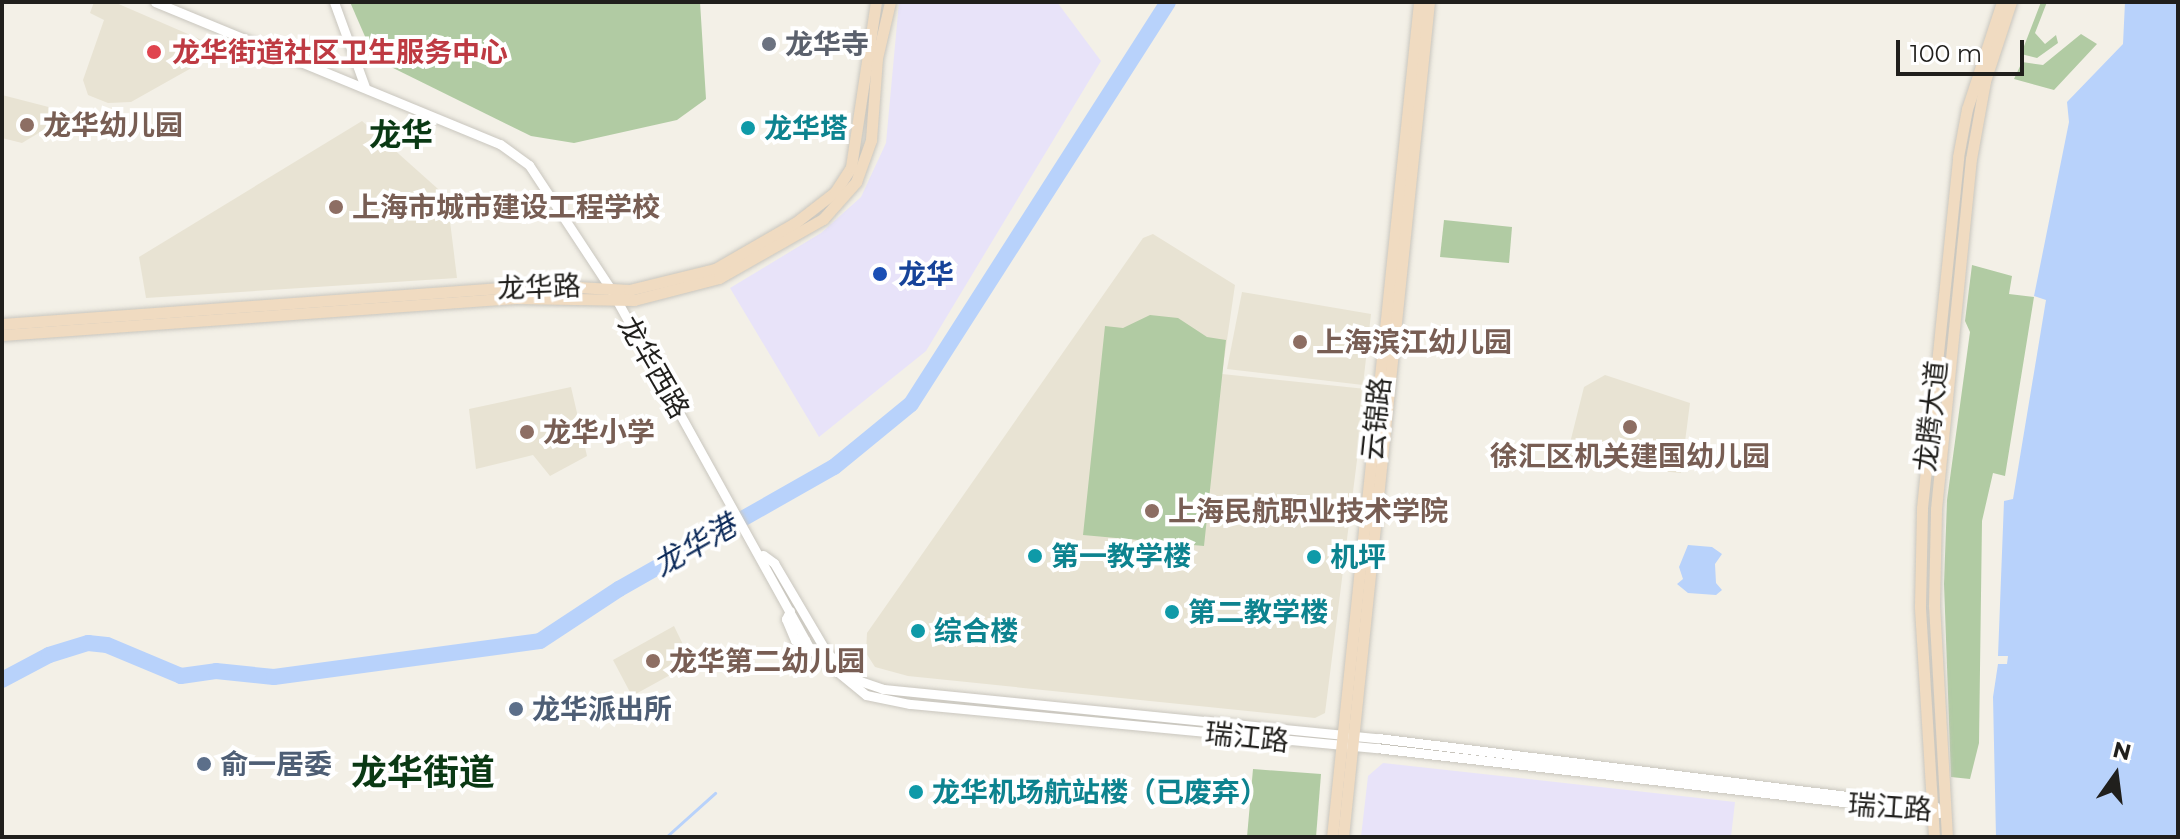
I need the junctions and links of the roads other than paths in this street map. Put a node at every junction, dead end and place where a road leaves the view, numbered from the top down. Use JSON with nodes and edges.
{"nodes":[{"id":1,"x":155,"y":2,"type":"edge"},
{"id":2,"x":334,"y":2,"type":"edge"},
{"id":3,"x":876,"y":2,"type":"edge"},
{"id":4,"x":890,"y":2,"type":"edge"},
{"id":5,"x":1419,"y":2,"type":"edge"},
{"id":6,"x":1429,"y":2,"type":"edge"},
{"id":7,"x":2002,"y":2,"type":"edge"},
{"id":8,"x":2011,"y":2,"type":"edge"},
{"id":9,"x":1990,"y":46,"type":"junction"},
{"id":10,"x":365,"y":87,"type":"junction"},
{"id":11,"x":610,"y":288,"type":"junction"},
{"id":12,"x":616,"y":300,"type":"junction"},
{"id":13,"x":2,"y":324,"type":"edge"},
{"id":14,"x":2,"y":335,"type":"edge"},
{"id":15,"x":761,"y":553,"type":"junction"},
{"id":16,"x":828,"y":661,"type":"junction"},
{"id":17,"x":853,"y":680,"type":"joint"},
{"id":18,"x":1346,"y":741,"type":"junction"},
{"id":19,"x":1932,"y":810,"type":"junction"},
{"id":20,"x":1946,"y":810,"type":"junction"},
{"id":21,"x":1332,"y":837,"type":"edge"},
{"id":22,"x":1343,"y":837,"type":"edge"},
{"id":23,"x":1934,"y":837,"type":"edge"},
{"id":24,"x":1947,"y":837,"type":"edge"}],
"edges":[{"from":1,"to":10,"type":"street","name":"龙华西路"},
{"from":2,"to":10,"type":"street"},
{"from":3,"to":11,"type":"main road","name":"龙华路"},
{"from":4,"to":12,"type":"main road","name":"龙华路"},
{"from":5,"to":18,"type":"main road","name":"云锦路"},
{"from":6,"to":18,"type":"main road","name":"云锦路"},
{"from":7,"to":9,"type":"main road","name":"龙腾大道"},
{"from":8,"to":9,"type":"main road","name":"龙腾大道"},
{"from":9,"to":19,"type":"main road","name":"龙腾大道"},
{"from":9,"to":20,"type":"main road","name":"龙腾大道"},
{"from":10,"to":11,"type":"street","name":"龙华西路"},
{"from":11,"to":12,"type":"street","name":"龙华西路"},
{"from":11,"to":13,"type":"main road","name":"龙华路"},
{"from":12,"to":14,"type":"main road","name":"龙华路"},
{"from":12,"to":15,"type":"street","name":"龙华西路"},
{"from":15,"to":16,"type":"street","name":"龙华西路"},
{"from":15,"to":16,"type":"street","name":"龙华西路"},
{"from":16,"to":17,"type":"street","name":"龙华西路"},
{"from":17,"to":18,"type":"street","name":"瑞江路"},
{"from":18,"to":19,"type":"street","name":"瑞江路"},
{"from":18,"to":21,"type":"main road","name":"云锦路"},
{"from":18,"to":22,"type":"main road","name":"云锦路"},
{"from":19,"to":20,"type":"street","name":"瑞江路"},
{"from":19,"to":23,"type":"main road","name":"龙腾大道"},
{"from":20,"to":24,"type":"main road","name":"龙腾大道"}]}
